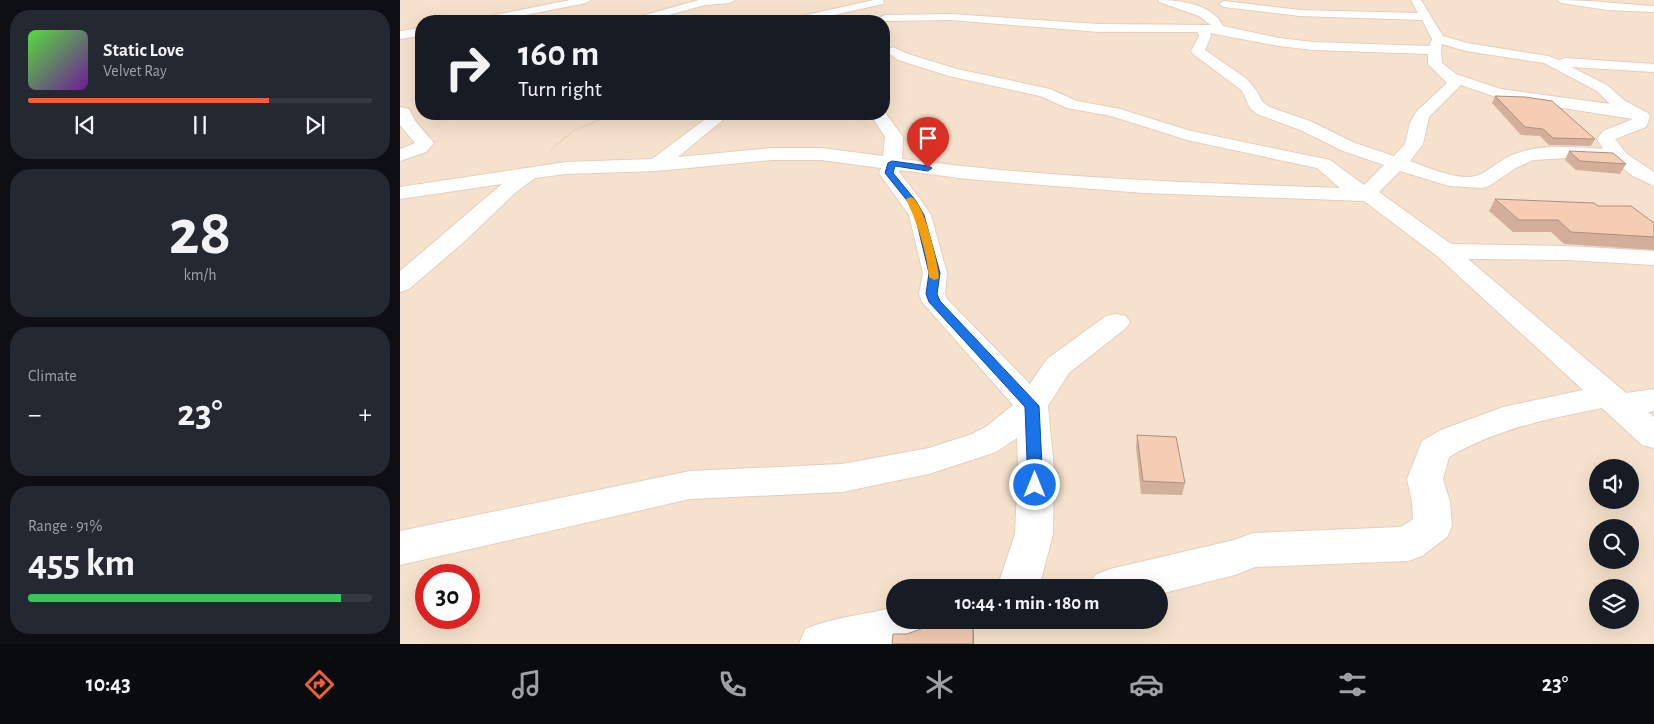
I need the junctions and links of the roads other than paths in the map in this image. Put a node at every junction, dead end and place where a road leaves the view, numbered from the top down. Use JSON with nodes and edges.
{"nodes":[{"id":1,"x":586,"y":0,"type":"edge"},
{"id":2,"x":730,"y":0,"type":"edge"},
{"id":3,"x":1163,"y":0,"type":"edge"},
{"id":4,"x":1562,"y":0,"type":"edge"},
{"id":5,"x":880,"y":1,"type":"edge"},
{"id":6,"x":1224,"y":4,"type":"dead end"},
{"id":7,"x":1421,"y":8,"type":"edge"},
{"id":8,"x":1654,"y":8,"type":"edge"},
{"id":9,"x":510,"y":15,"type":"edge"},
{"id":10,"x":656,"y":15,"type":"edge"},
{"id":11,"x":819,"y":15,"type":"edge"},
{"id":12,"x":885,"y":15,"type":"edge"},
{"id":13,"x":890,"y":18,"type":"edge"},
{"id":14,"x":1210,"y":29,"type":"junction"},
{"id":15,"x":415,"y":33,"type":"edge"},
{"id":16,"x":400,"y":35,"type":"edge"},
{"id":17,"x":1436,"y":45,"type":"junction"},
{"id":18,"x":890,"y":50,"type":"edge"},
{"id":19,"x":1548,"y":60,"type":"junction"},
{"id":20,"x":1654,"y":68,"type":"edge"},
{"id":21,"x":1451,"y":77,"type":"junction"},
{"id":22,"x":400,"y":112,"type":"edge"},
{"id":23,"x":1268,"y":113,"type":"junction"},
{"id":24,"x":1646,"y":114,"type":"edge"},
{"id":25,"x":714,"y":120,"type":"edge"},
{"id":26,"x":882,"y":120,"type":"edge"},
{"id":27,"x":400,"y":155,"type":"edge"},
{"id":28,"x":1619,"y":156,"type":"junction"},
{"id":29,"x":892,"y":163,"type":"junction"},
{"id":30,"x":1397,"y":163,"type":"junction"},
{"id":31,"x":1323,"y":164,"type":"junction"},
{"id":32,"x":657,"y":165,"type":"junction"},
{"id":33,"x":528,"y":173,"type":"junction"},
{"id":34,"x":1654,"y":180,"type":"edge"},
{"id":35,"x":400,"y":193,"type":"edge"},
{"id":36,"x":1369,"y":195,"type":"junction"},
{"id":37,"x":1445,"y":251,"type":"junction"},
{"id":38,"x":1654,"y":258,"type":"edge"},
{"id":39,"x":400,"y":284,"type":"edge"},
{"id":40,"x":1116,"y":322,"type":"dead end"},
{"id":41,"x":1654,"y":400,"type":"edge"},
{"id":42,"x":1613,"y":401,"type":"junction"},
{"id":43,"x":1032,"y":406,"type":"junction"},
{"id":44,"x":1654,"y":436,"type":"edge"},
{"id":45,"x":400,"y":548,"type":"edge"},
{"id":46,"x":1021,"y":579,"type":"edge"},
{"id":47,"x":1146,"y":579,"type":"edge"},
{"id":48,"x":891,"y":629,"type":"edge"},
{"id":49,"x":821,"y":644,"type":"edge"}],
"edges":[{"from":1,"to":9,"type":"street"},
{"from":2,"to":10,"type":"street"},
{"from":3,"to":14,"type":"street"},
{"from":4,"to":8,"type":"street"},
{"from":5,"to":11,"type":"street"},
{"from":5,"to":12,"type":"street"},
{"from":6,"to":7,"type":"street"},
{"from":7,"to":17,"type":"street"},
{"from":13,"to":14,"type":"street"},
{"from":14,"to":17,"type":"street"},
{"from":14,"to":23,"type":"street"},
{"from":15,"to":16,"type":"street"},
{"from":17,"to":19,"type":"street"},
{"from":17,"to":21,"type":"street"},
{"from":18,"to":31,"type":"street"},
{"from":19,"to":20,"type":"street"},
{"from":19,"to":24,"type":"street"},
{"from":21,"to":24,"type":"street"},
{"from":21,"to":30,"type":"street"},
{"from":22,"to":27,"type":"street"},
{"from":23,"to":30,"type":"street"},
{"from":23,"to":31,"type":"street"},
{"from":24,"to":28,"type":"street"},
{"from":25,"to":32,"type":"street"},
{"from":26,"to":29,"type":"street"},
{"from":28,"to":30,"type":"street"},
{"from":28,"to":34,"type":"street"},
{"from":29,"to":32,"type":"street"},
{"from":29,"to":36,"type":"street"},
{"from":29,"to":43,"type":"street"},
{"from":30,"to":36,"type":"street"},
{"from":31,"to":36,"type":"street"},
{"from":32,"to":33,"type":"street"},
{"from":33,"to":35,"type":"street"},
{"from":33,"to":39,"type":"street"},
{"from":36,"to":37,"type":"street"},
{"from":37,"to":38,"type":"street"},
{"from":37,"to":42,"type":"street"},
{"from":40,"to":43,"type":"street"},
{"from":41,"to":42,"type":"street"},
{"from":42,"to":44,"type":"street"},
{"from":42,"to":47,"type":"street"},
{"from":43,"to":45,"type":"street"},
{"from":43,"to":46,"type":"street"},
{"from":48,"to":49,"type":"street"}]}
